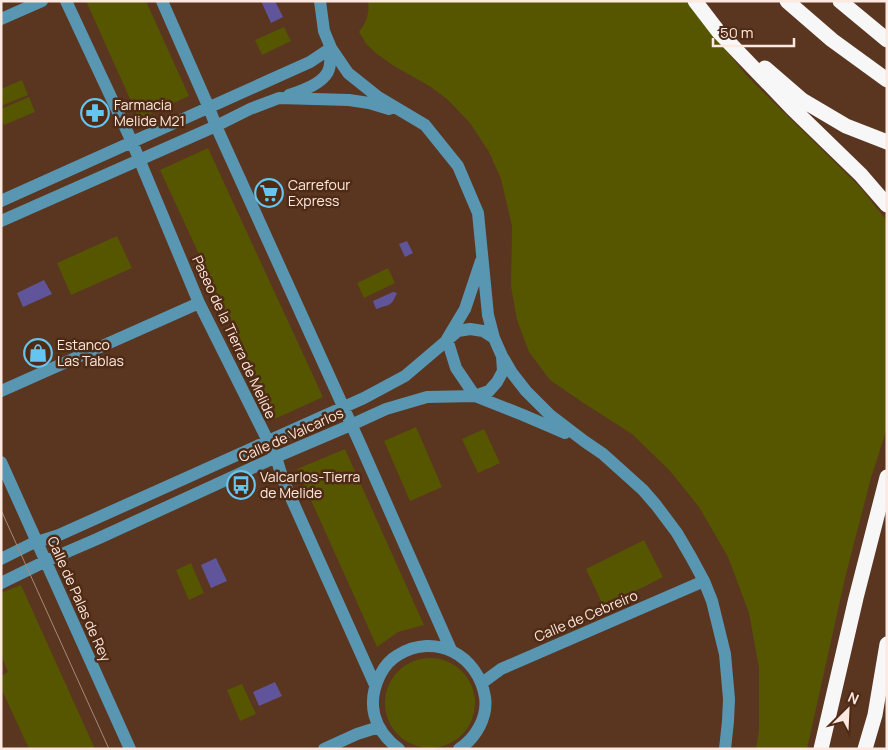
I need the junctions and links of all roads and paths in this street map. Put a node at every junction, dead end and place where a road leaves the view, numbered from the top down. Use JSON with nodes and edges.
{"nodes":[{"id":1,"x":42,"y":1,"type":"edge"},
{"id":2,"x":66,"y":1,"type":"edge"},
{"id":3,"x":162,"y":1,"type":"edge"},
{"id":4,"x":320,"y":1,"type":"edge"},
{"id":5,"x":695,"y":1,"type":"edge"},
{"id":6,"x":706,"y":1,"type":"edge"},
{"id":7,"x":787,"y":1,"type":"edge"},
{"id":8,"x":840,"y":1,"type":"edge"},
{"id":9,"x":1,"y":19,"type":"edge"},
{"id":10,"x":887,"y":40,"type":"edge"},
{"id":11,"x":331,"y":48,"type":"junction"},
{"id":12,"x":887,"y":80,"type":"edge"},
{"id":13,"x":279,"y":98,"type":"junction"},
{"id":14,"x":209,"y":108,"type":"junction"},
{"id":15,"x":422,"y":123,"type":"junction"},
{"id":16,"x":216,"y":126,"type":"junction"},
{"id":17,"x":132,"y":142,"type":"junction"},
{"id":18,"x":887,"y":142,"type":"edge"},
{"id":19,"x":139,"y":159,"type":"junction"},
{"id":20,"x":1,"y":201,"type":"edge"},
{"id":21,"x":887,"y":205,"type":"edge"},
{"id":22,"x":1,"y":221,"type":"edge"},
{"id":23,"x":482,"y":256,"type":"junction"},
{"id":24,"x":199,"y":302,"type":"junction"},
{"id":25,"x":494,"y":338,"type":"junction"},
{"id":26,"x":447,"y":339,"type":"junction"},
{"id":27,"x":502,"y":356,"type":"junction"},
{"id":28,"x":1,"y":391,"type":"edge"},
{"id":29,"x":476,"y":396,"type":"junction"},
{"id":30,"x":344,"y":408,"type":"junction"},
{"id":31,"x":352,"y":425,"type":"junction"},
{"id":32,"x":267,"y":441,"type":"junction"},
{"id":33,"x":584,"y":441,"type":"junction"},
{"id":34,"x":276,"y":457,"type":"junction"},
{"id":35,"x":1,"y":462,"type":"edge"},
{"id":36,"x":887,"y":477,"type":"edge"},
{"id":37,"x":118,"y":508,"type":"junction"},
{"id":38,"x":89,"y":521,"type":"junction"},
{"id":39,"x":126,"y":525,"type":"junction"},
{"id":40,"x":97,"y":539,"type":"junction"},
{"id":41,"x":37,"y":542,"type":"junction"},
{"id":42,"x":1,"y":559,"type":"edge"},
{"id":43,"x":46,"y":561,"type":"junction"},
{"id":44,"x":704,"y":581,"type":"junction"},
{"id":45,"x":1,"y":583,"type":"edge"},
{"id":46,"x":887,"y":644,"type":"edge"},
{"id":47,"x":451,"y":650,"type":"junction"},
{"id":48,"x":482,"y":683,"type":"junction"},
{"id":49,"x":375,"y":685,"type":"junction"},
{"id":50,"x":378,"y":727,"type":"junction"},
{"id":51,"x":466,"y":747,"type":"edge"},
{"id":52,"x":130,"y":749,"type":"edge"},
{"id":53,"x":324,"y":749,"type":"edge"},
{"id":54,"x":398,"y":749,"type":"edge"},
{"id":55,"x":725,"y":749,"type":"edge"},
{"id":56,"x":821,"y":749,"type":"edge"},
{"id":57,"x":865,"y":749,"type":"edge"}],
"edges":[{"from":1,"to":9,"type":"street"},
{"from":2,"to":17,"type":"street","name":"Paseo de la Tierra de Melide"},
{"from":3,"to":14,"type":"street"},
{"from":4,"to":11,"type":"street"},
{"from":5,"to":21,"type":"highway"},
{"from":6,"to":18,"type":"highway"},
{"from":7,"to":12,"type":"highway"},
{"from":8,"to":10,"type":"highway"},
{"from":11,"to":13,"type":"street"},
{"from":11,"to":14,"type":"street"},
{"from":11,"to":15,"type":"street"},
{"from":13,"to":15,"type":"street"},
{"from":13,"to":16,"type":"street"},
{"from":14,"to":16,"type":"street"},
{"from":14,"to":17,"type":"street"},
{"from":15,"to":23,"type":"street"},
{"from":16,"to":19,"type":"street"},
{"from":16,"to":30,"type":"street"},
{"from":17,"to":19,"type":"street","name":"Paseo de la Tierra de Melide"},
{"from":17,"to":20,"type":"street"},
{"from":19,"to":22,"type":"street"},
{"from":19,"to":24,"type":"street","name":"Paseo de la Tierra de Melide"},
{"from":23,"to":25,"type":"street"},
{"from":23,"to":26,"type":"street"},
{"from":24,"to":28,"type":"street"},
{"from":24,"to":32,"type":"street","name":"Paseo de la Tierra de Melide"},
{"from":25,"to":26,"type":"street"},
{"from":25,"to":27,"type":"street"},
{"from":26,"to":29,"type":"street"},
{"from":26,"to":30,"type":"street","name":"Calle de Valcarlos"},
{"from":27,"to":29,"type":"street"},
{"from":27,"to":33,"type":"street"},
{"from":29,"to":31,"type":"street","name":"Calle de Valcarlos"},
{"from":29,"to":33,"type":"street"},
{"from":30,"to":31,"type":"street"},
{"from":30,"to":32,"type":"street","name":"Calle de Valcarlos"},
{"from":31,"to":34,"type":"street","name":"Calle de Valcarlos"},
{"from":31,"to":47,"type":"street"},
{"from":32,"to":34,"type":"street","name":"Paseo de la Tierra de Melide"},
{"from":32,"to":37,"type":"street","name":"Calle de Valcarlos"},
{"from":33,"to":44,"type":"street"},
{"from":34,"to":39,"type":"street","name":"Calle de Valcarlos"},
{"from":34,"to":49,"type":"street","name":"Paseo de la Tierra de Melide"},
{"from":35,"to":41,"type":"street","name":"Calle de Palas de Rey"},
{"from":36,"to":56,"type":"highway"},
{"from":37,"to":38,"type":"street","name":"Calle de Valcarlos"},
{"from":37,"to":39,"type":"street"},
{"from":38,"to":40,"type":"street"},
{"from":38,"to":41,"type":"street","name":"Calle de Valcarlos"},
{"from":39,"to":40,"type":"street","name":"Calle de Valcarlos"},
{"from":40,"to":43,"type":"street","name":"Calle de Valcarlos"},
{"from":41,"to":42,"type":"street","name":"Calle de Valcarlos"},
{"from":41,"to":43,"type":"street","name":"Calle de Palas de Rey"},
{"from":43,"to":45,"type":"street","name":"Calle de Valcarlos"},
{"from":43,"to":52,"type":"street","name":"Calle de Palas de Rey"},
{"from":44,"to":48,"type":"street","name":"Calle de Cebreiro"},
{"from":44,"to":55,"type":"street"},
{"from":46,"to":57,"type":"highway"},
{"from":47,"to":48,"type":"street"},
{"from":47,"to":49,"type":"street"},
{"from":48,"to":51,"type":"street"},
{"from":49,"to":50,"type":"street"},
{"from":50,"to":53,"type":"street"},
{"from":50,"to":54,"type":"street"}]}
